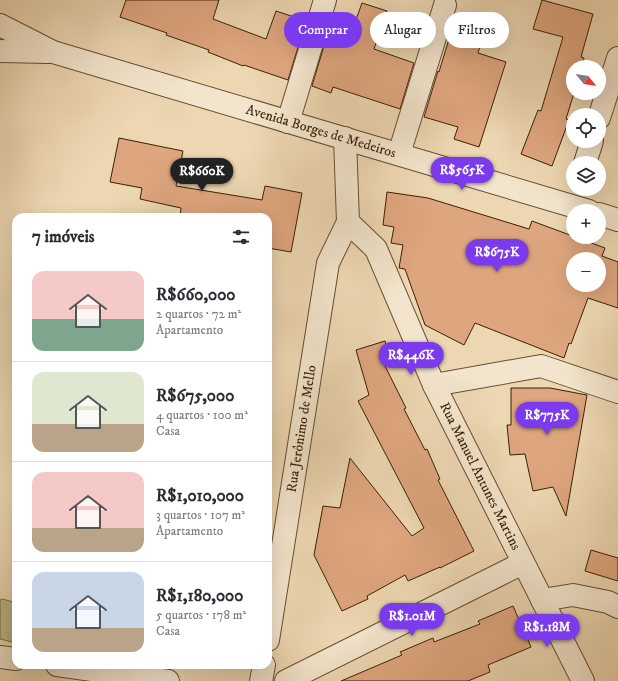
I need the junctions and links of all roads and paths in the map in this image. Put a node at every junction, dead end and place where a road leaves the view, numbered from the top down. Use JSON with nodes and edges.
{"nodes":[{"id":1,"x":325,"y":0,"type":"edge"},
{"id":2,"x":445,"y":5,"type":"dead end"},
{"id":3,"x":0,"y":25,"type":"edge"},
{"id":4,"x":0,"y":51,"type":"edge"},
{"id":5,"x":53,"y":52,"type":"junction"},
{"id":6,"x":618,"y":58,"type":"edge"},
{"id":7,"x":602,"y":108,"type":"edge"},
{"id":8,"x":288,"y":122,"type":"junction"},
{"id":9,"x":345,"y":138,"type":"junction"},
{"id":10,"x":399,"y":154,"type":"junction"},
{"id":11,"x":579,"y":202,"type":"edge"},
{"id":12,"x":606,"y":216,"type":"edge"},
{"id":13,"x":618,"y":220,"type":"edge"},
{"id":14,"x":348,"y":222,"type":"junction"},
{"id":15,"x":434,"y":385,"type":"junction"},
{"id":16,"x":618,"y":392,"type":"edge"},
{"id":17,"x":523,"y":563,"type":"junction"},
{"id":18,"x":542,"y":600,"type":"junction"},
{"id":19,"x":618,"y":607,"type":"edge"},
{"id":20,"x":272,"y":615,"type":"edge"},
{"id":21,"x":0,"y":657,"type":"edge"},
{"id":22,"x":12,"y":658,"type":"edge"},
{"id":23,"x":85,"y":669,"type":"edge"},
{"id":24,"x":263,"y":669,"type":"edge"},
{"id":25,"x":168,"y":681,"type":"edge"},
{"id":26,"x":261,"y":681,"type":"edge"},
{"id":27,"x":286,"y":681,"type":"edge"},
{"id":28,"x":583,"y":681,"type":"edge"}],
"edges":[{"from":1,"to":8,"type":"street"},
{"from":2,"to":10,"type":"street"},
{"from":3,"to":5,"type":"street","name":"Avenida Borges de Medeiros"},
{"from":4,"to":5,"type":"street","name":"Avenida Borges de Medeiros"},
{"from":5,"to":8,"type":"street","name":"Avenida Borges de Medeiros"},
{"from":6,"to":7,"type":"street"},
{"from":8,"to":9,"type":"street","name":"Avenida Borges de Medeiros"},
{"from":9,"to":10,"type":"street","name":"Avenida Borges de Medeiros"},
{"from":9,"to":14,"type":"street"},
{"from":10,"to":11,"type":"street","name":"Avenida Borges de Medeiros"},
{"from":12,"to":13,"type":"street"},
{"from":14,"to":15,"type":"street","name":"Rua Manuel Antunes Martins"},
{"from":14,"to":20,"type":"street","name":"Rua Jerônimo de Mello"},
{"from":15,"to":16,"type":"street"},
{"from":15,"to":17,"type":"street","name":"Rua Manuel Antunes Martins"},
{"from":17,"to":18,"type":"street","name":"Rua Manuel Antunes Martins"},
{"from":17,"to":27,"type":"street"},
{"from":18,"to":19,"type":"street"},
{"from":18,"to":28,"type":"street","name":"Rua Manuel Antunes Martins"},
{"from":21,"to":22,"type":"street"},
{"from":23,"to":25,"type":"street"},
{"from":24,"to":26,"type":"street"}]}
